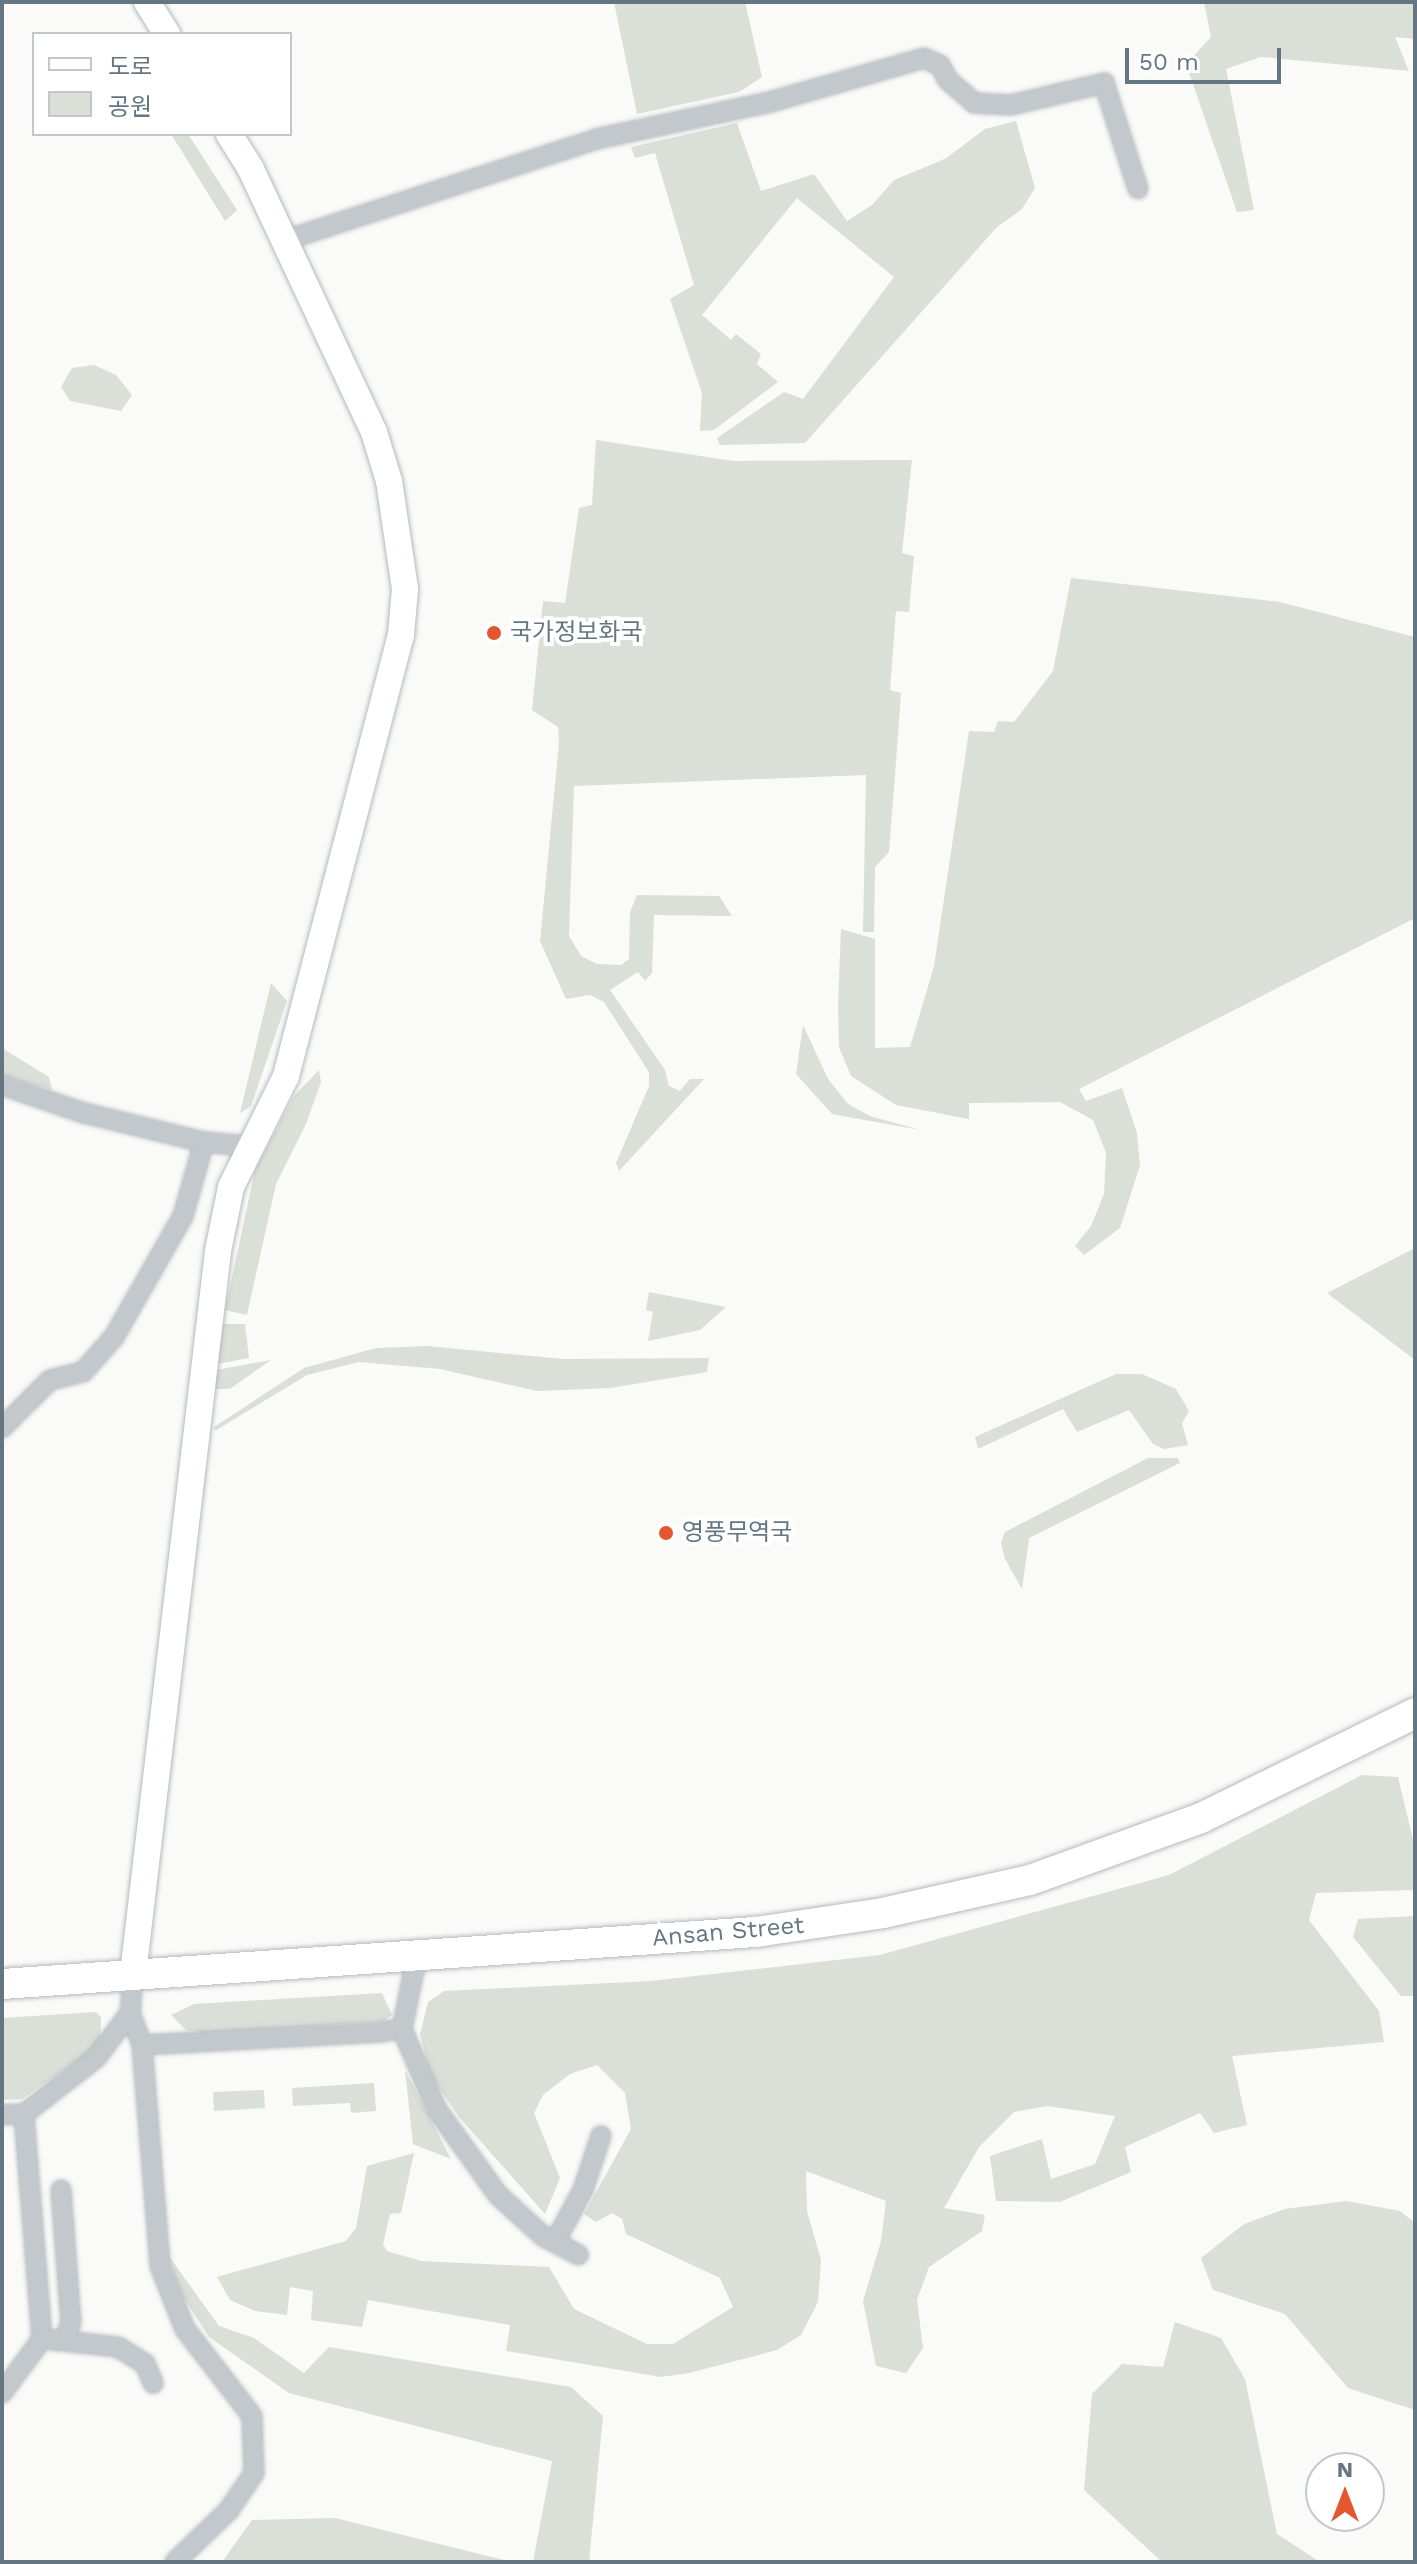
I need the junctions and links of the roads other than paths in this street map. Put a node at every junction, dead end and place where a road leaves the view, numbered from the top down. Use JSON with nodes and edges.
{"nodes":[{"id":1,"x":147,"y":2,"type":"edge"},
{"id":2,"x":166,"y":32,"type":"edge"},
{"id":3,"x":230,"y":136,"type":"edge"},
{"id":4,"x":1138,"y":189,"type":"dead end"},
{"id":5,"x":283,"y":241,"type":"junction"},
{"id":6,"x":2,"y":1085,"type":"edge"},
{"id":7,"x":204,"y":1142,"type":"junction"},
{"id":8,"x":247,"y":1146,"type":"junction"},
{"id":9,"x":2,"y":1428,"type":"edge"},
{"id":10,"x":1415,"y":1713,"type":"edge"},
{"id":11,"x":417,"y":1955,"type":"junction"},
{"id":12,"x":133,"y":1974,"type":"junction"},
{"id":13,"x":2,"y":1984,"type":"edge"},
{"id":14,"x":130,"y":2013,"type":"junction"},
{"id":15,"x":402,"y":2029,"type":"junction"},
{"id":16,"x":142,"y":2045,"type":"junction"},
{"id":17,"x":24,"y":2114,"type":"junction"},
{"id":18,"x":2,"y":2115,"type":"edge"},
{"id":19,"x":601,"y":2136,"type":"dead end"},
{"id":20,"x":61,"y":2190,"type":"dead end"},
{"id":21,"x":555,"y":2242,"type":"junction"},
{"id":22,"x":578,"y":2255,"type":"dead end"},
{"id":23,"x":42,"y":2339,"type":"junction"},
{"id":24,"x":64,"y":2341,"type":"junction"},
{"id":25,"x":153,"y":2383,"type":"dead end"},
{"id":26,"x":2,"y":2393,"type":"edge"},
{"id":27,"x":175,"y":2562,"type":"edge"}],
"edges":[{"from":1,"to":2,"type":"street"},
{"from":3,"to":5,"type":"street"},
{"from":4,"to":5,"type":"street"},
{"from":5,"to":8,"type":"street"},
{"from":6,"to":7,"type":"street"},
{"from":7,"to":8,"type":"street"},
{"from":7,"to":9,"type":"street"},
{"from":8,"to":12,"type":"street"},
{"from":10,"to":11,"type":"main road","name":"Ansan Street"},
{"from":11,"to":12,"type":"main road","name":"Ansan Street"},
{"from":11,"to":15,"type":"street"},
{"from":12,"to":13,"type":"main road","name":"Ansan Street"},
{"from":12,"to":14,"type":"street"},
{"from":14,"to":16,"type":"street"},
{"from":14,"to":17,"type":"street"},
{"from":15,"to":16,"type":"street"},
{"from":15,"to":21,"type":"street"},
{"from":16,"to":27,"type":"street"},
{"from":17,"to":18,"type":"street"},
{"from":17,"to":23,"type":"street"},
{"from":19,"to":21,"type":"street"},
{"from":20,"to":24,"type":"street"},
{"from":21,"to":22,"type":"street"},
{"from":23,"to":24,"type":"street"},
{"from":23,"to":26,"type":"street"},
{"from":24,"to":25,"type":"street"}]}
